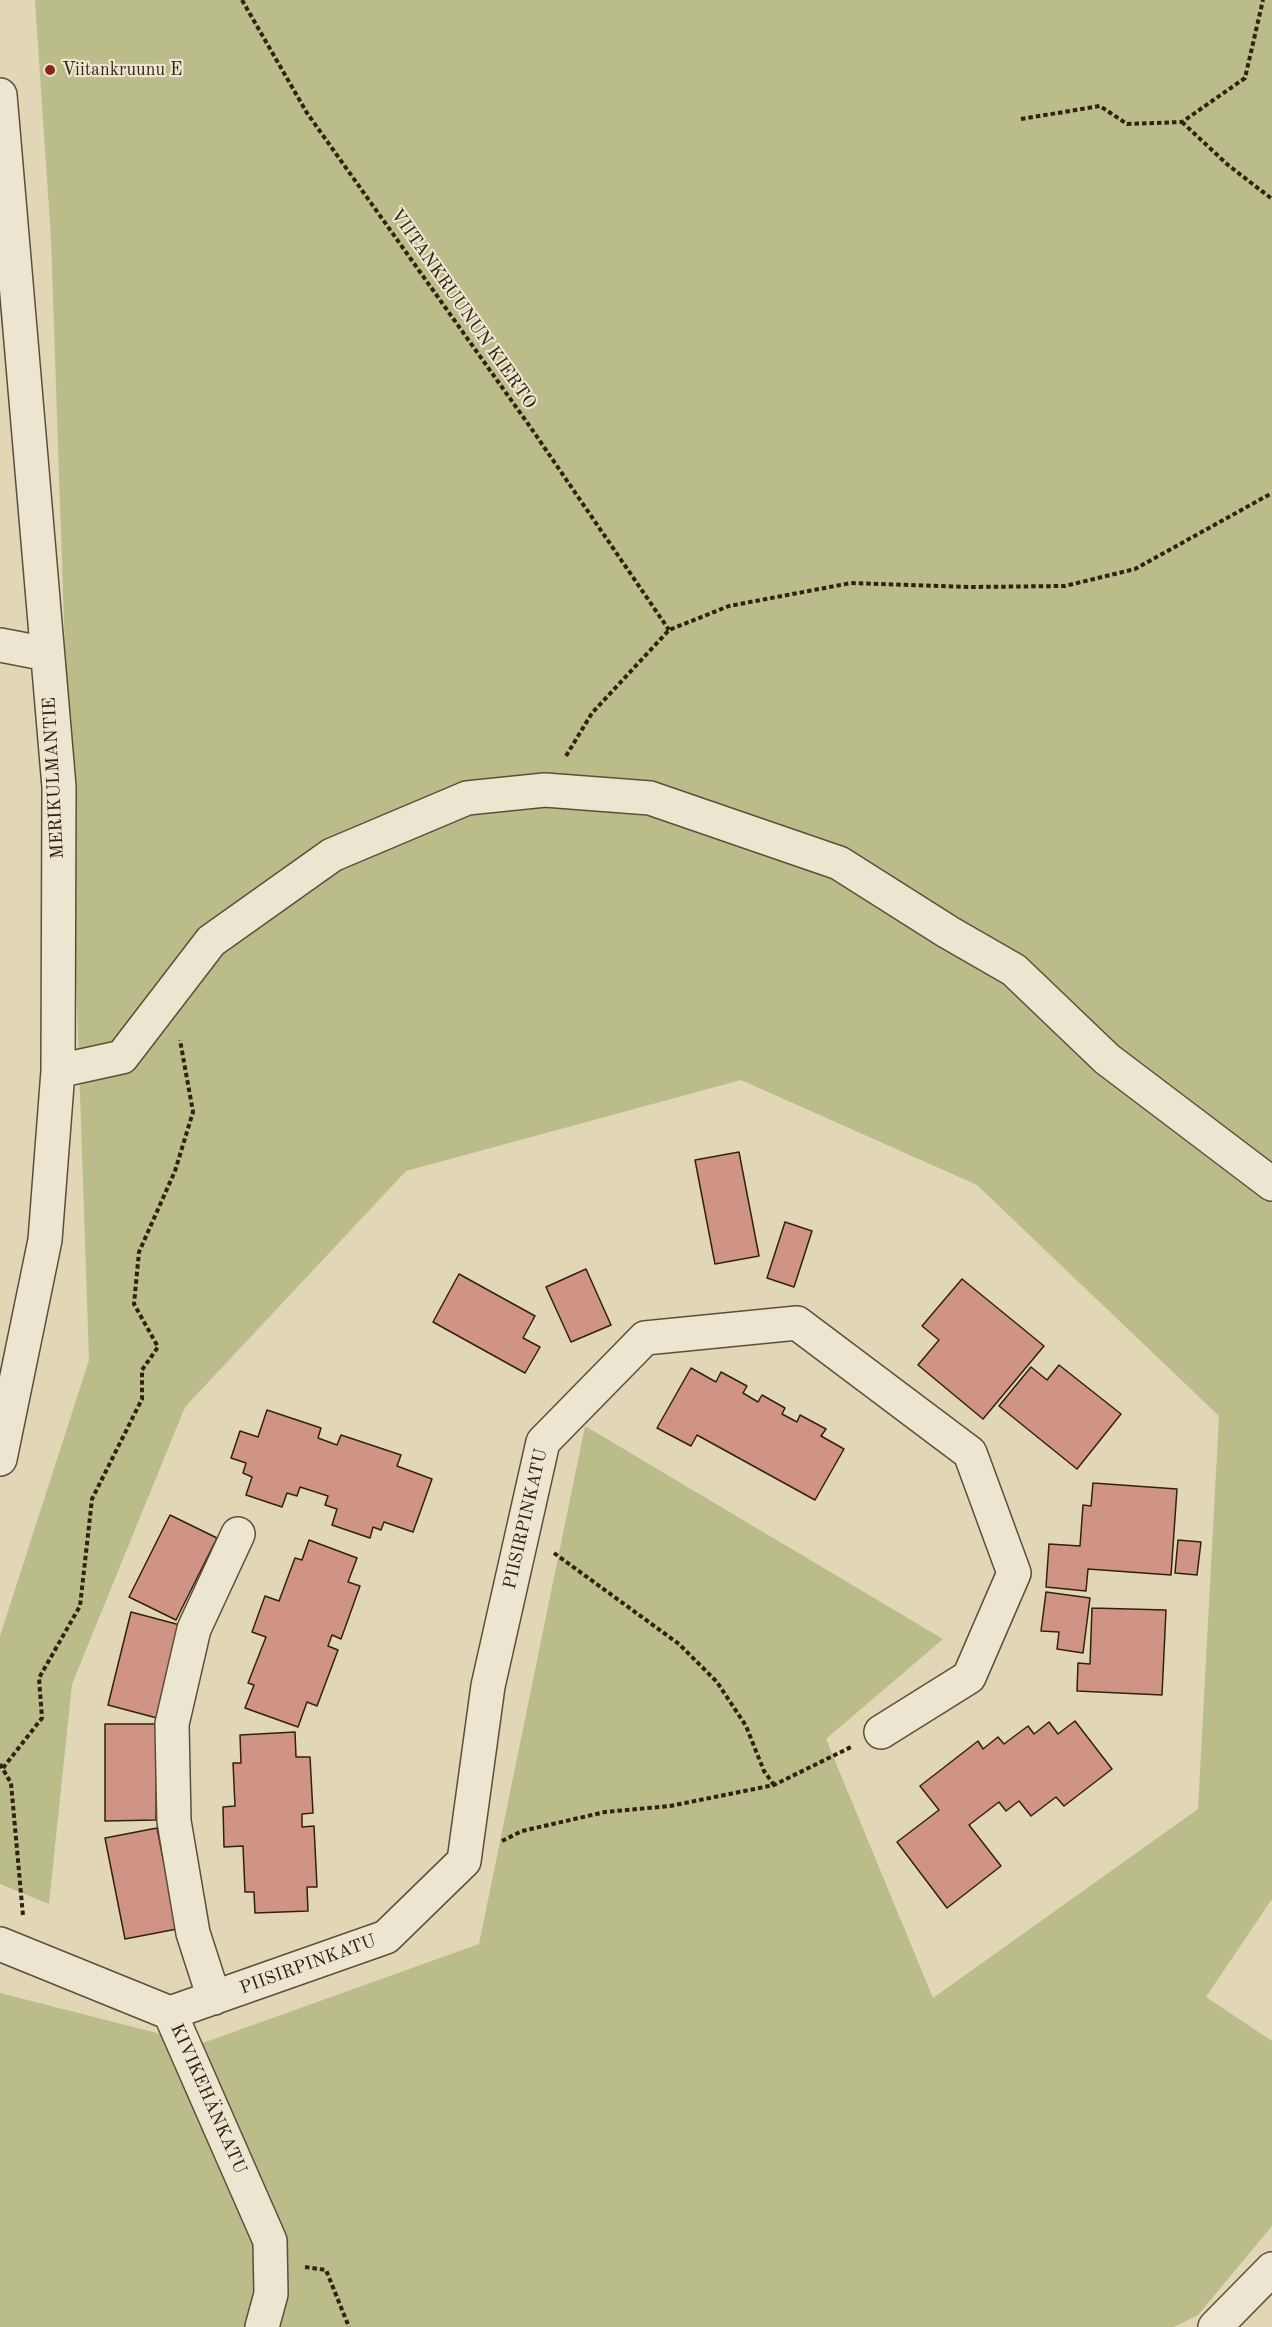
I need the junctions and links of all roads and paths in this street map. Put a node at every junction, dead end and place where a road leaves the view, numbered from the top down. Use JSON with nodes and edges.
{"nodes":[{"id":1,"x":242,"y":0,"type":"edge"},
{"id":2,"x":1263,"y":0,"type":"edge"},
{"id":3,"x":0,"y":95,"type":"edge"},
{"id":4,"x":1022,"y":119,"type":"dead end"},
{"id":5,"x":1182,"y":122,"type":"junction"},
{"id":6,"x":1272,"y":199,"type":"edge"},
{"id":7,"x":1272,"y":493,"type":"edge"},
{"id":8,"x":669,"y":630,"type":"junction"},
{"id":9,"x":0,"y":645,"type":"edge"},
{"id":10,"x":47,"y":654,"type":"junction"},
{"id":11,"x":545,"y":790,"type":"junction"},
{"id":12,"x":171,"y":993,"type":"junction"},
{"id":13,"x":58,"y":1071,"type":"junction"},
{"id":14,"x":1272,"y":1184,"type":"edge"},
{"id":15,"x":0,"y":1459,"type":"edge"},
{"id":16,"x":238,"y":1534,"type":"dead end"},
{"id":17,"x":522,"y":1535,"type":"junction"},
{"id":18,"x":881,"y":1732,"type":"joint"},
{"id":19,"x":1,"y":1766,"type":"edge"},
{"id":20,"x":774,"y":1785,"type":"junction"},
{"id":21,"x":464,"y":1861,"type":"junction"},
{"id":22,"x":24,"y":1919,"type":"dead end"},
{"id":23,"x":0,"y":1944,"type":"edge"},
{"id":24,"x":214,"y":1998,"type":"junction"},
{"id":25,"x":170,"y":2013,"type":"junction"},
{"id":26,"x":304,"y":2267,"type":"dead end"},
{"id":27,"x":1272,"y":2270,"type":"edge"},
{"id":28,"x":262,"y":2327,"type":"edge"},
{"id":29,"x":349,"y":2327,"type":"edge"},
{"id":30,"x":1215,"y":2327,"type":"edge"}],
"edges":[{"from":1,"to":8,"type":"path","name":"VIITANKRUUNUN KIERTO"},
{"from":2,"to":5,"type":"path"},
{"from":3,"to":10,"type":"street","name":"MERIKULMANTIE"},
{"from":4,"to":5,"type":"path"},
{"from":5,"to":6,"type":"path"},
{"from":7,"to":8,"type":"path"},
{"from":8,"to":11,"type":"path"},
{"from":9,"to":10,"type":"street"},
{"from":10,"to":13,"type":"street","name":"MERIKULMANTIE"},
{"from":11,"to":12,"type":"street"},
{"from":11,"to":14,"type":"street"},
{"from":12,"to":13,"type":"street"},
{"from":12,"to":19,"type":"path"},
{"from":13,"to":15,"type":"street","name":"MERIKULMANTIE"},
{"from":16,"to":24,"type":"street"},
{"from":17,"to":18,"type":"street","name":"PIISIRPINKATU"},
{"from":17,"to":20,"type":"path"},
{"from":17,"to":21,"type":"street","name":"PIISIRPINKATU"},
{"from":18,"to":20,"type":"path"},
{"from":19,"to":22,"type":"path"},
{"from":20,"to":21,"type":"path"},
{"from":21,"to":24,"type":"street","name":"PIISIRPINKATU"},
{"from":23,"to":25,"type":"street","name":"KIVIKEHÄNKATU"},
{"from":24,"to":25,"type":"street","name":"PIISIRPINKATU"},
{"from":25,"to":28,"type":"street","name":"KIVIKEHÄNKATU"},
{"from":26,"to":29,"type":"path"},
{"from":27,"to":30,"type":"street"}]}
